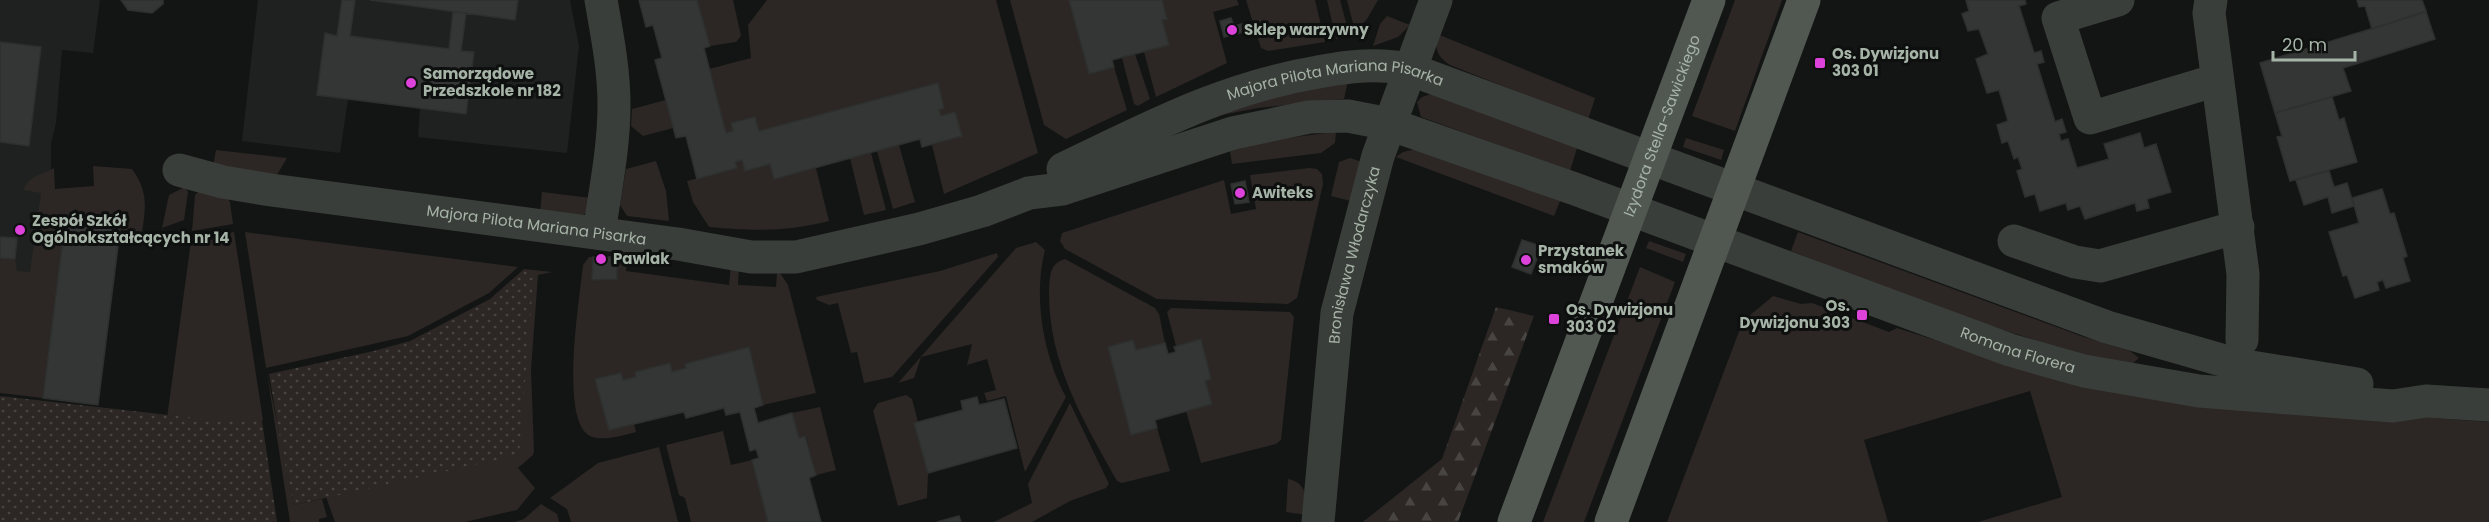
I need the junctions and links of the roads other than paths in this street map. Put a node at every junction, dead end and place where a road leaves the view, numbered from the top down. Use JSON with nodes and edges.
{"nodes":[{"id":1,"x":601,"y":0,"type":"edge"},
{"id":2,"x":1436,"y":0,"type":"edge"},
{"id":3,"x":1709,"y":0,"type":"edge"},
{"id":4,"x":1804,"y":0,"type":"edge"},
{"id":5,"x":2118,"y":0,"type":"edge"},
{"id":6,"x":2211,"y":0,"type":"edge"},
{"id":7,"x":1409,"y":69,"type":"junction"},
{"id":8,"x":2217,"y":80,"type":"junction"},
{"id":9,"x":1389,"y":124,"type":"junction"},
{"id":10,"x":1651,"y":159,"type":"junction"},
{"id":11,"x":179,"y":170,"type":"dead end"},
{"id":12,"x":1734,"y":190,"type":"junction"},
{"id":13,"x":1029,"y":193,"type":"junction"},
{"id":14,"x":1631,"y":210,"type":"junction"},
{"id":15,"x":2238,"y":227,"type":"junction"},
{"id":16,"x":599,"y":233,"type":"junction"},
{"id":17,"x":2014,"y":241,"type":"dead end"},
{"id":18,"x":1716,"y":242,"type":"junction"},
{"id":19,"x":2242,"y":340,"type":"dead end"},
{"id":20,"x":2426,"y":401,"type":"junction"},
{"id":21,"x":2489,"y":405,"type":"edge"},
{"id":22,"x":1318,"y":522,"type":"edge"},
{"id":23,"x":1514,"y":522,"type":"edge"},
{"id":24,"x":1611,"y":522,"type":"edge"}],
"edges":[{"from":1,"to":16,"type":"street"},
{"from":2,"to":7,"type":"street","name":"Bronisława Włodarczyka"},
{"from":3,"to":10,"type":"main road","name":"Izydora Stella-Sawickiego"},
{"from":4,"to":12,"type":"main road"},
{"from":5,"to":8,"type":"street"},
{"from":6,"to":8,"type":"street"},
{"from":7,"to":9,"type":"street","name":"Bronisława Włodarczyka"},
{"from":7,"to":10,"type":"street","name":"Majora Pilota Mariana Pisarka"},
{"from":7,"to":13,"type":"street","name":"Majora Pilota Mariana Pisarka"},
{"from":8,"to":15,"type":"street"},
{"from":9,"to":13,"type":"street","name":"Majora Pilota Mariana Pisarka"},
{"from":9,"to":14,"type":"street","name":"Majora Pilota Mariana Pisarka"},
{"from":9,"to":22,"type":"street","name":"Bronisława Włodarczyka"},
{"from":10,"to":12,"type":"street","name":"Romana Florera"},
{"from":10,"to":14,"type":"main road","name":"Izydora Stella-Sawickiego"},
{"from":11,"to":16,"type":"street","name":"Majora Pilota Mariana Pisarka"},
{"from":12,"to":18,"type":"main road"},
{"from":12,"to":20,"type":"street","name":"Romana Florera"},
{"from":13,"to":16,"type":"street","name":"Majora Pilota Mariana Pisarka"},
{"from":14,"to":18,"type":"street","name":"Romana Florera"},
{"from":14,"to":23,"type":"main road","name":"Izydora Stella-Sawickiego"},
{"from":15,"to":17,"type":"street"},
{"from":15,"to":19,"type":"street"},
{"from":18,"to":20,"type":"street","name":"Romana Florera"},
{"from":18,"to":24,"type":"main road"},
{"from":20,"to":21,"type":"street","name":"Romana Florera"}]}
